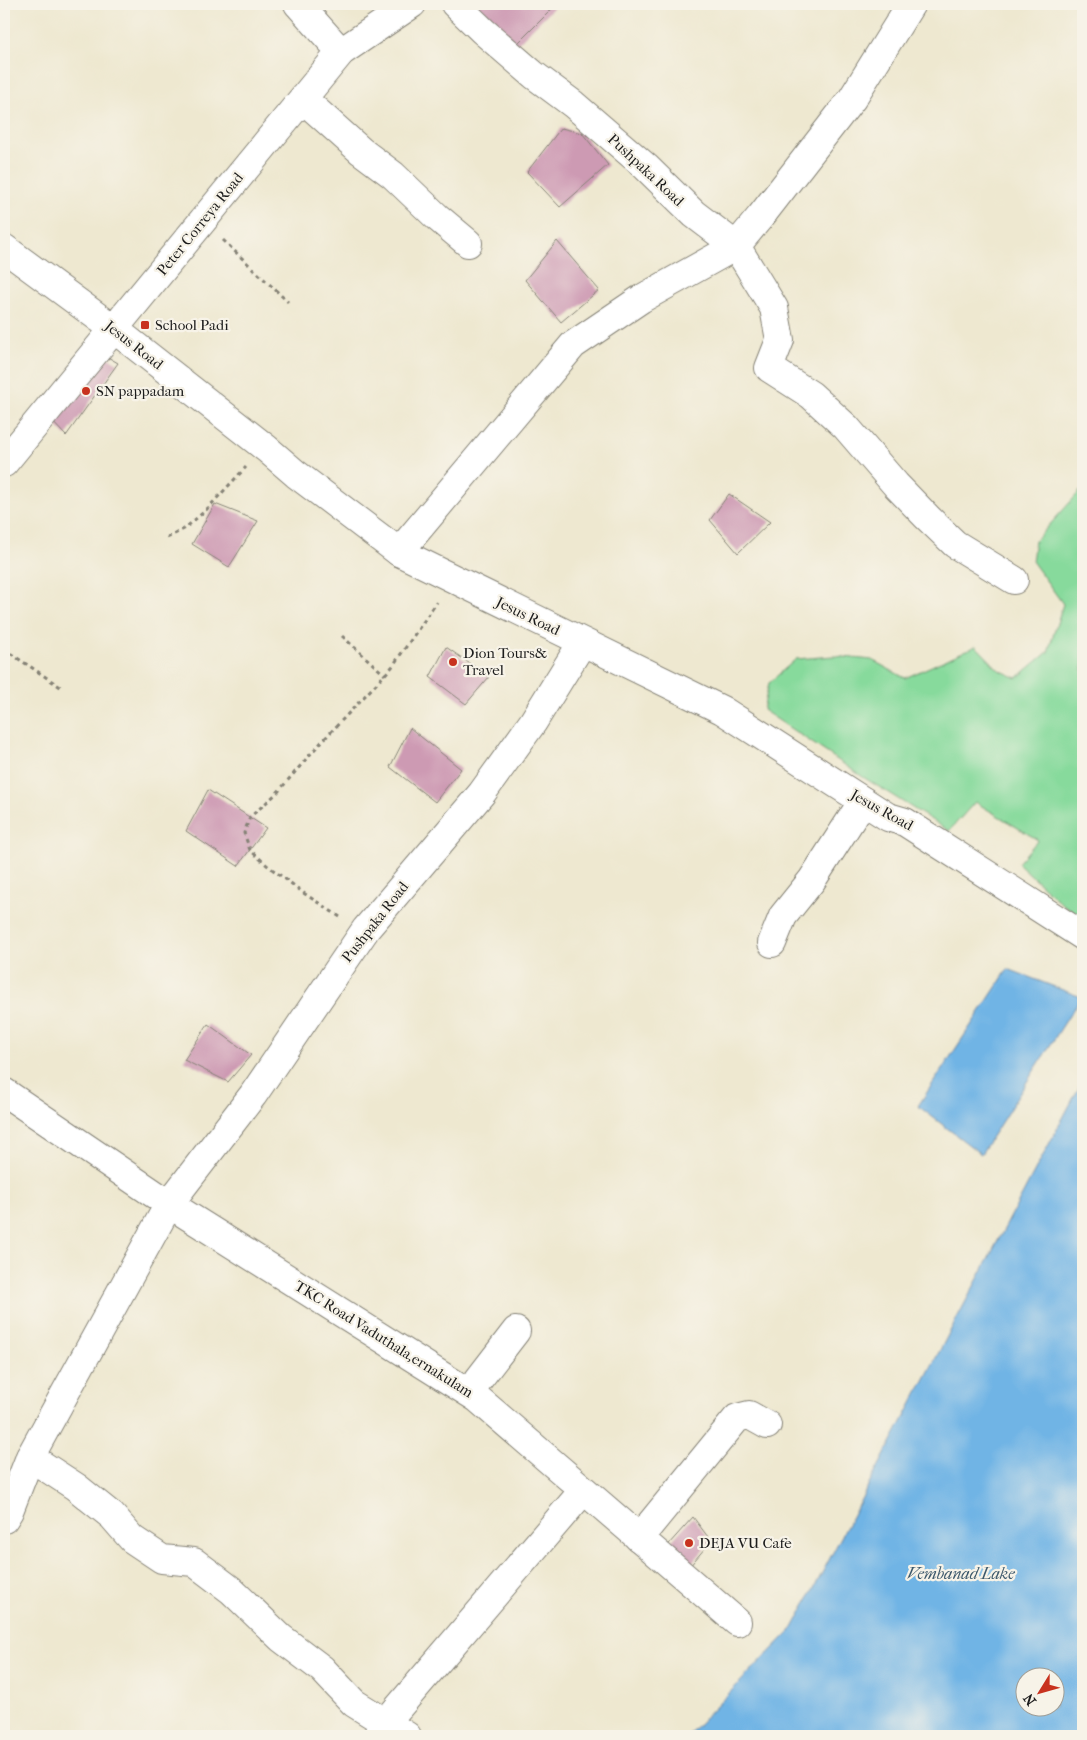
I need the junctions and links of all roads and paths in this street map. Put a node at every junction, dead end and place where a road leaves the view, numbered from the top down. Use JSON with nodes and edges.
{"nodes":[{"id":1,"x":298,"y":4,"type":"edge"},
{"id":2,"x":412,"y":4,"type":"edge"},
{"id":3,"x":455,"y":4,"type":"edge"},
{"id":4,"x":911,"y":4,"type":"edge"},
{"id":5,"x":341,"y":52,"type":"junction"},
{"id":6,"x":303,"y":99,"type":"junction"},
{"id":7,"x":202,"y":221,"type":"junction"},
{"id":8,"x":468,"y":243,"type":"dead end"},
{"id":9,"x":736,"y":246,"type":"junction"},
{"id":10,"x":4,"y":248,"type":"edge"},
{"id":11,"x":288,"y":302,"type":"dead end"},
{"id":12,"x":114,"y":328,"type":"junction"},
{"id":13,"x":267,"y":449,"type":"junction"},
{"id":14,"x":4,"y":463,"type":"edge"},
{"id":15,"x":167,"y":538,"type":"dead end"},
{"id":16,"x":399,"y":552,"type":"junction"},
{"id":17,"x":450,"y":577,"type":"junction"},
{"id":18,"x":1014,"y":580,"type":"dead end"},
{"id":19,"x":342,"y":636,"type":"dead end"},
{"id":20,"x":582,"y":643,"type":"junction"},
{"id":21,"x":4,"y":649,"type":"edge"},
{"id":22,"x":385,"y":675,"type":"junction"},
{"id":23,"x":62,"y":688,"type":"dead end"},
{"id":24,"x":863,"y":801,"type":"junction"},
{"id":25,"x":363,"y":934,"type":"junction"},
{"id":26,"x":1083,"y":936,"type":"edge"},
{"id":27,"x":772,"y":943,"type":"dead end"},
{"id":28,"x":4,"y":1092,"type":"edge"},
{"id":29,"x":169,"y":1204,"type":"junction"},
{"id":30,"x":516,"y":1332,"type":"dead end"},
{"id":31,"x":469,"y":1392,"type":"junction"},
{"id":32,"x":767,"y":1424,"type":"dead end"},
{"id":33,"x":30,"y":1457,"type":"junction"},
{"id":34,"x":583,"y":1491,"type":"junction"},
{"id":35,"x":4,"y":1519,"type":"edge"},
{"id":36,"x":640,"y":1538,"type":"junction"},
{"id":37,"x":737,"y":1622,"type":"dead end"},
{"id":38,"x":390,"y":1731,"type":"edge"}],
"edges":[{"from":1,"to":5,"type":"street"},
{"from":2,"to":5,"type":"street","name":"Peter Correya Road"},
{"from":3,"to":9,"type":"street","name":"Pushpaka Road"},
{"from":4,"to":9,"type":"street"},
{"from":5,"to":6,"type":"street","name":"Peter Correya Road"},
{"from":6,"to":7,"type":"street","name":"Peter Correya Road"},
{"from":6,"to":8,"type":"street"},
{"from":7,"to":11,"type":"path"},
{"from":7,"to":12,"type":"street","name":"Peter Correya Road"},
{"from":9,"to":16,"type":"street"},
{"from":9,"to":18,"type":"street","name":"Pushpaka Road"},
{"from":10,"to":12,"type":"street","name":"Jesus Road"},
{"from":12,"to":13,"type":"street","name":"Jesus Road"},
{"from":12,"to":14,"type":"street","name":"Peter Correya Road"},
{"from":13,"to":15,"type":"path"},
{"from":13,"to":16,"type":"street","name":"Jesus Road"},
{"from":16,"to":17,"type":"street","name":"Jesus Road"},
{"from":17,"to":20,"type":"street","name":"Jesus Road"},
{"from":17,"to":22,"type":"path"},
{"from":19,"to":22,"type":"path"},
{"from":20,"to":24,"type":"street","name":"Jesus Road"},
{"from":20,"to":25,"type":"street","name":"Pushpaka Road"},
{"from":21,"to":23,"type":"path"},
{"from":22,"to":25,"type":"path"},
{"from":24,"to":26,"type":"street","name":"Jesus Road"},
{"from":24,"to":27,"type":"street"},
{"from":25,"to":29,"type":"street","name":"Pushpaka Road"},
{"from":28,"to":29,"type":"street","name":"TKC Road Vaduthala,ernakulam"},
{"from":29,"to":31,"type":"street","name":"TKC Road Vaduthala,ernakulam"},
{"from":29,"to":33,"type":"street","name":"Pushpaka Road"},
{"from":30,"to":31,"type":"street"},
{"from":31,"to":34,"type":"street","name":"TKC Road Vaduthala,ernakulam"},
{"from":32,"to":36,"type":"street"},
{"from":33,"to":35,"type":"street"},
{"from":33,"to":38,"type":"street"},
{"from":34,"to":36,"type":"street","name":"TKC Road Vaduthala,ernakulam"},
{"from":34,"to":38,"type":"street"},
{"from":36,"to":37,"type":"street","name":"TKC Road Vaduthala,ernakulam"}]}
